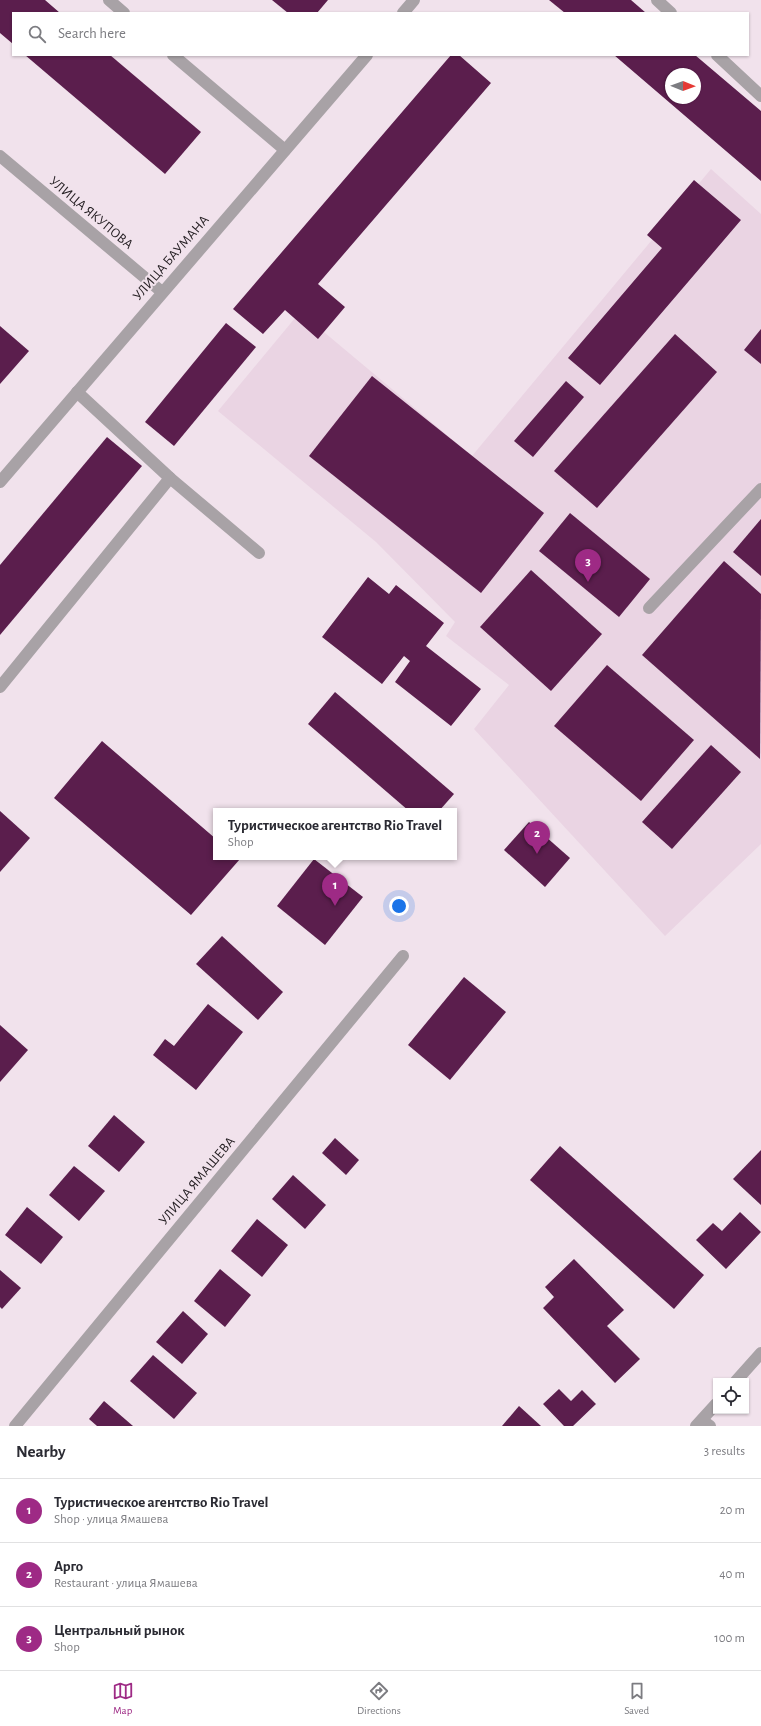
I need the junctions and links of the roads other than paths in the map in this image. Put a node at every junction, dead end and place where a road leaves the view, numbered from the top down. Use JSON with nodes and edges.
{"nodes":[{"id":1,"x":109,"y":0,"type":"edge"},
{"id":2,"x":414,"y":0,"type":"edge"},
{"id":3,"x":657,"y":0,"type":"edge"},
{"id":4,"x":123,"y":12,"type":"edge"},
{"id":5,"x":404,"y":12,"type":"edge"},
{"id":6,"x":670,"y":12,"type":"edge"},
{"id":7,"x":174,"y":56,"type":"edge"},
{"id":8,"x":366,"y":56,"type":"edge"},
{"id":9,"x":717,"y":56,"type":"edge"},
{"id":10,"x":761,"y":96,"type":"edge"},
{"id":11,"x":284,"y":150,"type":"junction"},
{"id":12,"x":0,"y":156,"type":"edge"},
{"id":13,"x":162,"y":292,"type":"junction"},
{"id":14,"x":77,"y":392,"type":"junction"},
{"id":15,"x":170,"y":478,"type":"junction"},
{"id":16,"x":0,"y":482,"type":"edge"},
{"id":17,"x":761,"y":488,"type":"edge"},
{"id":18,"x":259,"y":553,"type":"dead end"},
{"id":19,"x":649,"y":608,"type":"dead end"},
{"id":20,"x":0,"y":687,"type":"edge"},
{"id":21,"x":403,"y":956,"type":"dead end"},
{"id":22,"x":761,"y":1353,"type":"edge"},
{"id":23,"x":739,"y":1378,"type":"edge"},
{"id":24,"x":713,"y":1409,"type":"edge"},
{"id":25,"x":703,"y":1424,"type":"edge"},
{"id":26,"x":15,"y":1426,"type":"edge"}],
"edges":[{"from":1,"to":4,"type":"street"},
{"from":2,"to":5,"type":"street"},
{"from":3,"to":6,"type":"street"},
{"from":7,"to":11,"type":"street"},
{"from":8,"to":11,"type":"street","name":"УЛИЦА БАУМАНА"},
{"from":9,"to":10,"type":"street"},
{"from":11,"to":13,"type":"street","name":"УЛИЦА БАУМАНА"},
{"from":12,"to":13,"type":"street","name":"УЛИЦА ЯКУПОВА"},
{"from":13,"to":14,"type":"street","name":"УЛИЦА БАУМАНА"},
{"from":14,"to":15,"type":"street"},
{"from":14,"to":16,"type":"street","name":"УЛИЦА БАУМАНА"},
{"from":15,"to":18,"type":"street"},
{"from":15,"to":20,"type":"street"},
{"from":17,"to":19,"type":"street"},
{"from":21,"to":26,"type":"street","name":"УЛИЦА ЯМАШЕВА"},
{"from":22,"to":23,"type":"street"},
{"from":24,"to":25,"type":"street"}]}
